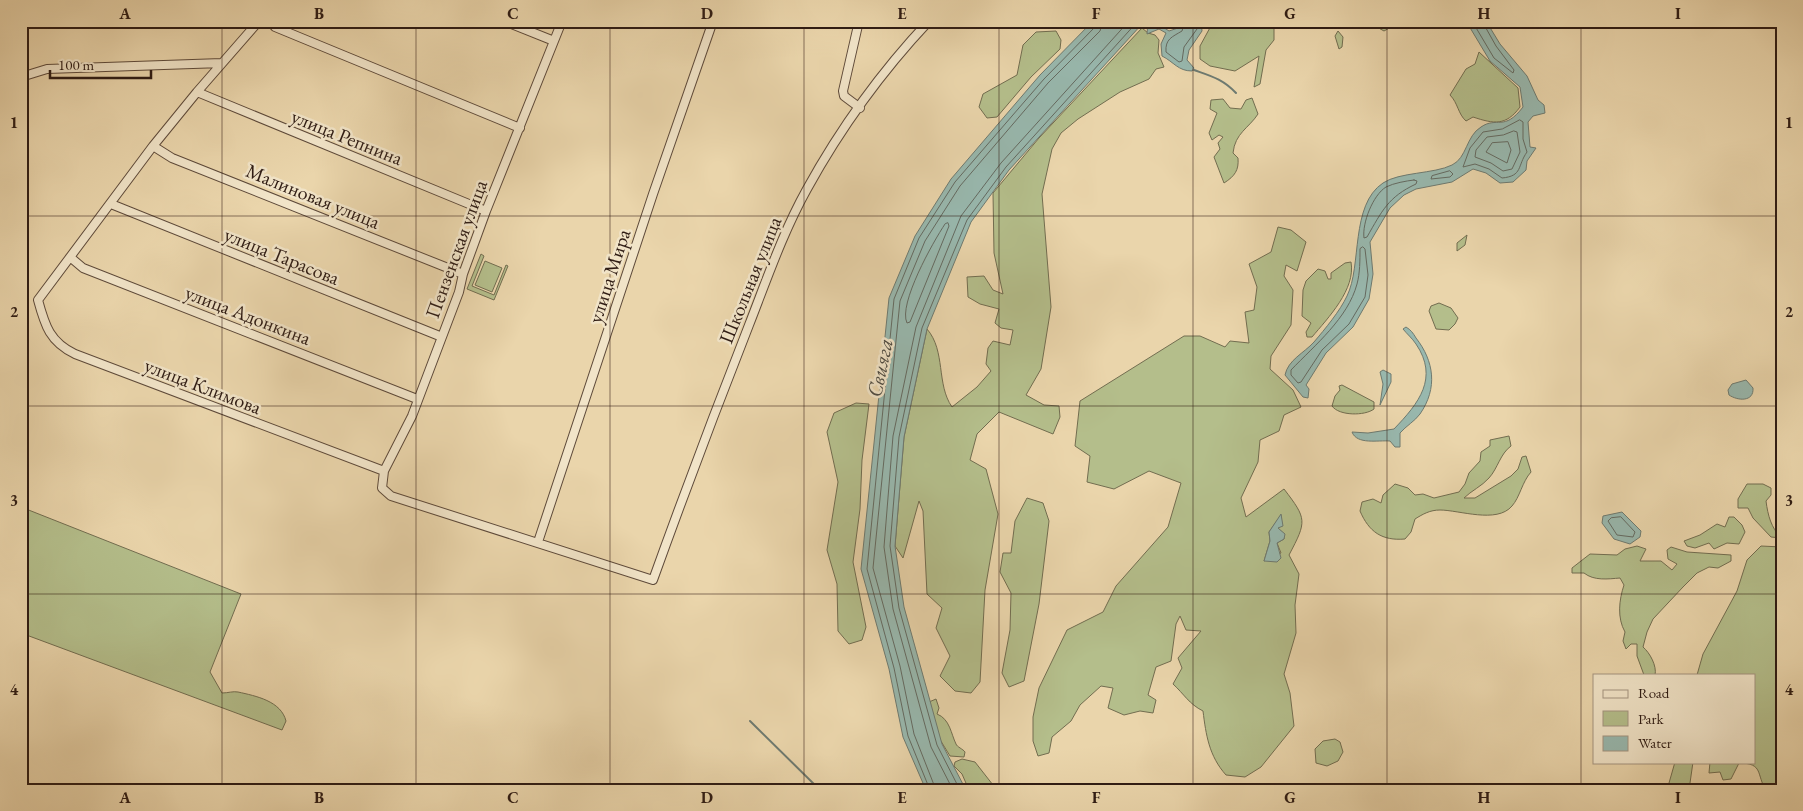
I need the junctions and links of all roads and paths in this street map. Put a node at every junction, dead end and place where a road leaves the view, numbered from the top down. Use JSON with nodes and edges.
{"nodes":[{"id":1,"x":259,"y":21,"type":"edge"},
{"id":2,"x":270,"y":21,"type":"edge"},
{"id":3,"x":504,"y":21,"type":"edge"},
{"id":4,"x":562,"y":21,"type":"edge"},
{"id":5,"x":713,"y":21,"type":"edge"},
{"id":6,"x":859,"y":21,"type":"edge"},
{"id":7,"x":929,"y":21,"type":"edge"},
{"id":8,"x":554,"y":41,"type":"junction"},
{"id":9,"x":222,"y":63,"type":"junction"},
{"id":10,"x":21,"y":77,"type":"edge"},
{"id":11,"x":196,"y":92,"type":"junction"},
{"id":12,"x":860,"y":108,"type":"junction"},
{"id":13,"x":520,"y":128,"type":"junction"},
{"id":14,"x":154,"y":146,"type":"junction"},
{"id":15,"x":111,"y":204,"type":"junction"},
{"id":16,"x":486,"y":211,"type":"junction"},
{"id":17,"x":70,"y":256,"type":"junction"},
{"id":18,"x":463,"y":274,"type":"junction"},
{"id":19,"x":442,"y":337,"type":"junction"},
{"id":20,"x":418,"y":399,"type":"junction"},
{"id":21,"x":384,"y":471,"type":"junction"},
{"id":22,"x":538,"y":542,"type":"junction"}],
"edges":[{"from":1,"to":9,"type":"street"},
{"from":2,"to":13,"type":"street"},
{"from":3,"to":8,"type":"street"},
{"from":4,"to":8,"type":"street","name":"Пензенская улица"},
{"from":5,"to":22,"type":"street","name":"улица Мира"},
{"from":6,"to":12,"type":"street"},
{"from":7,"to":12,"type":"street","name":"Школьная улица"},
{"from":8,"to":13,"type":"street","name":"Пензенская улица"},
{"from":9,"to":10,"type":"street"},
{"from":9,"to":11,"type":"street"},
{"from":11,"to":14,"type":"street"},
{"from":11,"to":16,"type":"street","name":"улица Репнина"},
{"from":12,"to":22,"type":"street","name":"Школьная улица"},
{"from":13,"to":16,"type":"street","name":"Пензенская улица"},
{"from":14,"to":15,"type":"street"},
{"from":14,"to":18,"type":"street","name":"Малиновая улица"},
{"from":15,"to":17,"type":"street"},
{"from":15,"to":19,"type":"street","name":"улица Тарасова"},
{"from":16,"to":18,"type":"street","name":"Пензенская улица"},
{"from":17,"to":20,"type":"street","name":"улица Адонкина"},
{"from":17,"to":21,"type":"street","name":"улица Климова"},
{"from":18,"to":19,"type":"street","name":"Пензенская улица"},
{"from":19,"to":20,"type":"street","name":"Пензенская улица"},
{"from":20,"to":21,"type":"street","name":"Пензенская улица"},
{"from":21,"to":22,"type":"street","name":"Пензенская улица"}]}
